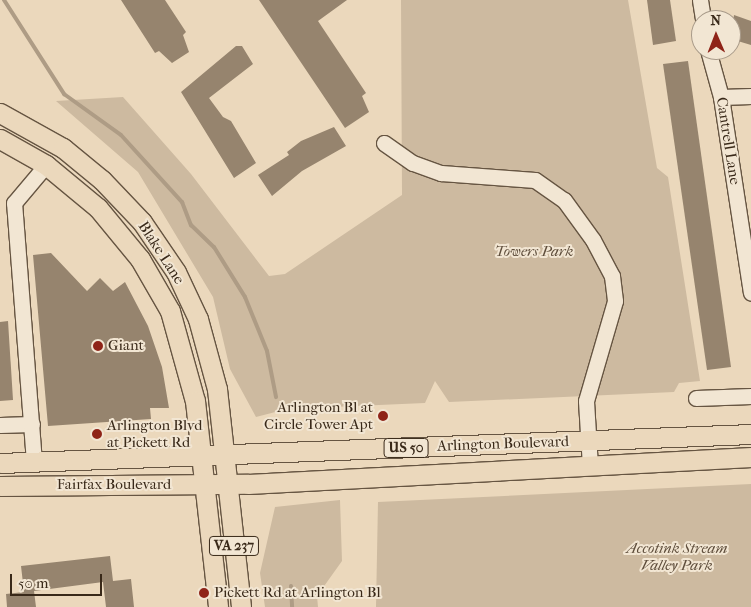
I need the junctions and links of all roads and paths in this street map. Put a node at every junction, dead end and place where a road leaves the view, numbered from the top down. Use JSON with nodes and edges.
{"nodes":[{"id":1,"x":711,"y":60,"type":"edge"},
{"id":2,"x":751,"y":96,"type":"edge"},
{"id":3,"x":721,"y":97,"type":"junction"},
{"id":4,"x":0,"y":113,"type":"edge"},
{"id":5,"x":0,"y":139,"type":"edge"},
{"id":6,"x":384,"y":144,"type":"dead end"},
{"id":7,"x":46,"y":165,"type":"junction"},
{"id":8,"x":747,"y":235,"type":"edge"},
{"id":9,"x":751,"y":293,"type":"edge"},
{"id":10,"x":751,"y":396,"type":"edge"},
{"id":11,"x":696,"y":398,"type":"dead end"},
{"id":12,"x":32,"y":424,"type":"junction"},
{"id":13,"x":0,"y":425,"type":"edge"},
{"id":14,"x":751,"y":434,"type":"edge"},
{"id":15,"x":586,"y":440,"type":"junction"},
{"id":16,"x":225,"y":456,"type":"junction"},
{"id":17,"x":202,"y":457,"type":"junction"},
{"id":18,"x":751,"y":457,"type":"edge"},
{"id":19,"x":34,"y":462,"type":"junction"},
{"id":20,"x":0,"y":463,"type":"edge"},
{"id":21,"x":590,"y":467,"type":"junction"},
{"id":22,"x":205,"y":485,"type":"junction"},
{"id":23,"x":228,"y":485,"type":"junction"},
{"id":24,"x":0,"y":486,"type":"edge"},
{"id":25,"x":218,"y":607,"type":"edge"},
{"id":26,"x":241,"y":607,"type":"edge"}],
"edges":[{"from":1,"to":3,"type":"street","name":"Cantrell Lane"},
{"from":2,"to":3,"type":"street"},
{"from":3,"to":8,"type":"street","name":"Cantrell Lane"},
{"from":4,"to":16,"type":"main road","name":"Blake Lane"},
{"from":5,"to":7,"type":"main road","name":"Blake Lane"},
{"from":6,"to":15,"type":"street"},
{"from":7,"to":12,"type":"street"},
{"from":7,"to":17,"type":"main road","name":"Blake Lane"},
{"from":8,"to":9,"type":"street","name":"Cantrell Lane"},
{"from":10,"to":11,"type":"street"},
{"from":12,"to":13,"type":"street"},
{"from":12,"to":19,"type":"street"},
{"from":14,"to":15,"type":"main road","name":"Arlington Boulevard","number":"US 50"},
{"from":15,"to":16,"type":"main road","name":"Arlington Boulevard","number":"US 50"},
{"from":15,"to":21,"type":"street"},
{"from":16,"to":17,"type":"main road","name":"Fairfax Boulevard","number":"US 50"},
{"from":16,"to":23,"type":"main road","number":"VA 237"},
{"from":17,"to":19,"type":"main road","name":"Fairfax Boulevard","number":"US 50"},
{"from":17,"to":22,"type":"main road","name":"Blake Lane"},
{"from":18,"to":21,"type":"main road","name":"Arlington Boulevard","number":"US 50"},
{"from":19,"to":20,"type":"main road","name":"Fairfax Boulevard","number":"US 50"},
{"from":21,"to":23,"type":"main road","name":"Arlington Boulevard","number":"US 50"},
{"from":22,"to":23,"type":"main road","name":"Fairfax Boulevard","number":"US 50"},
{"from":22,"to":24,"type":"main road","name":"Fairfax Boulevard","number":"US 50"},
{"from":22,"to":25,"type":"main road","number":"VA 237"},
{"from":23,"to":26,"type":"main road","number":"VA 237"}]}
